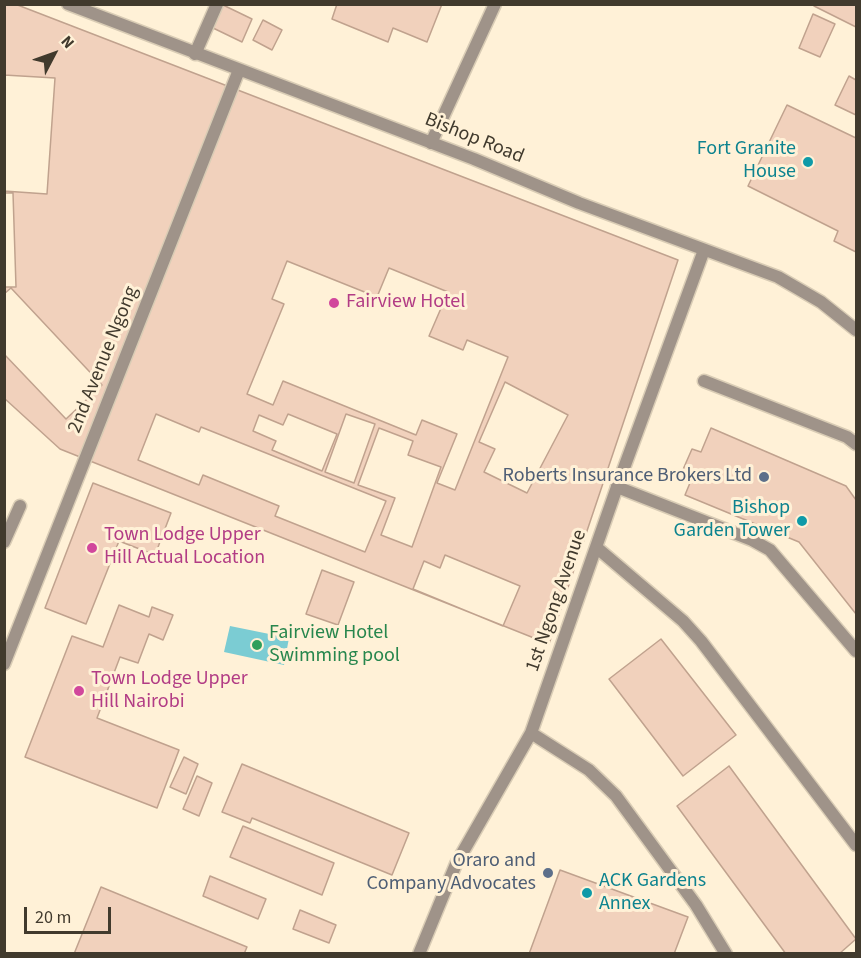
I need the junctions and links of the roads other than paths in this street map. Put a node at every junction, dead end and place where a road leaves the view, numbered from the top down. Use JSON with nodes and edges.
{"nodes":[{"id":1,"x":68,"y":4,"type":"edge"},
{"id":2,"x":217,"y":4,"type":"edge"},
{"id":3,"x":495,"y":4,"type":"edge"},
{"id":4,"x":195,"y":54,"type":"junction"},
{"id":5,"x":239,"y":70,"type":"junction"},
{"id":6,"x":431,"y":143,"type":"junction"},
{"id":7,"x":704,"y":250,"type":"junction"},
{"id":8,"x":856,"y":330,"type":"edge"},
{"id":9,"x":704,"y":381,"type":"dead end"},
{"id":10,"x":856,"y":444,"type":"edge"},
{"id":11,"x":617,"y":487,"type":"junction"},
{"id":12,"x":20,"y":506,"type":"dead end"},
{"id":13,"x":4,"y":542,"type":"edge"},
{"id":14,"x":596,"y":547,"type":"junction"},
{"id":15,"x":856,"y":651,"type":"edge"},
{"id":16,"x":4,"y":664,"type":"edge"},
{"id":17,"x":531,"y":733,"type":"junction"},
{"id":18,"x":856,"y":845,"type":"edge"},
{"id":19,"x":419,"y":954,"type":"edge"},
{"id":20,"x":726,"y":954,"type":"edge"}],
"edges":[{"from":1,"to":4,"type":"street","name":"Bishop Road"},
{"from":2,"to":4,"type":"street"},
{"from":3,"to":6,"type":"street"},
{"from":4,"to":5,"type":"street","name":"Bishop Road"},
{"from":5,"to":6,"type":"street","name":"Bishop Road"},
{"from":5,"to":16,"type":"street","name":"2nd Avenue Ngong"},
{"from":6,"to":7,"type":"street","name":"Bishop Road"},
{"from":7,"to":8,"type":"street","name":"Bishop Road"},
{"from":7,"to":11,"type":"street","name":"1st Ngong Avenue"},
{"from":9,"to":10,"type":"street"},
{"from":11,"to":14,"type":"street","name":"1st Ngong Avenue"},
{"from":11,"to":15,"type":"street"},
{"from":12,"to":13,"type":"street"},
{"from":14,"to":17,"type":"street","name":"1st Ngong Avenue"},
{"from":14,"to":18,"type":"street"},
{"from":17,"to":19,"type":"street","name":"1st Ngong Avenue"},
{"from":17,"to":20,"type":"street"}]}
